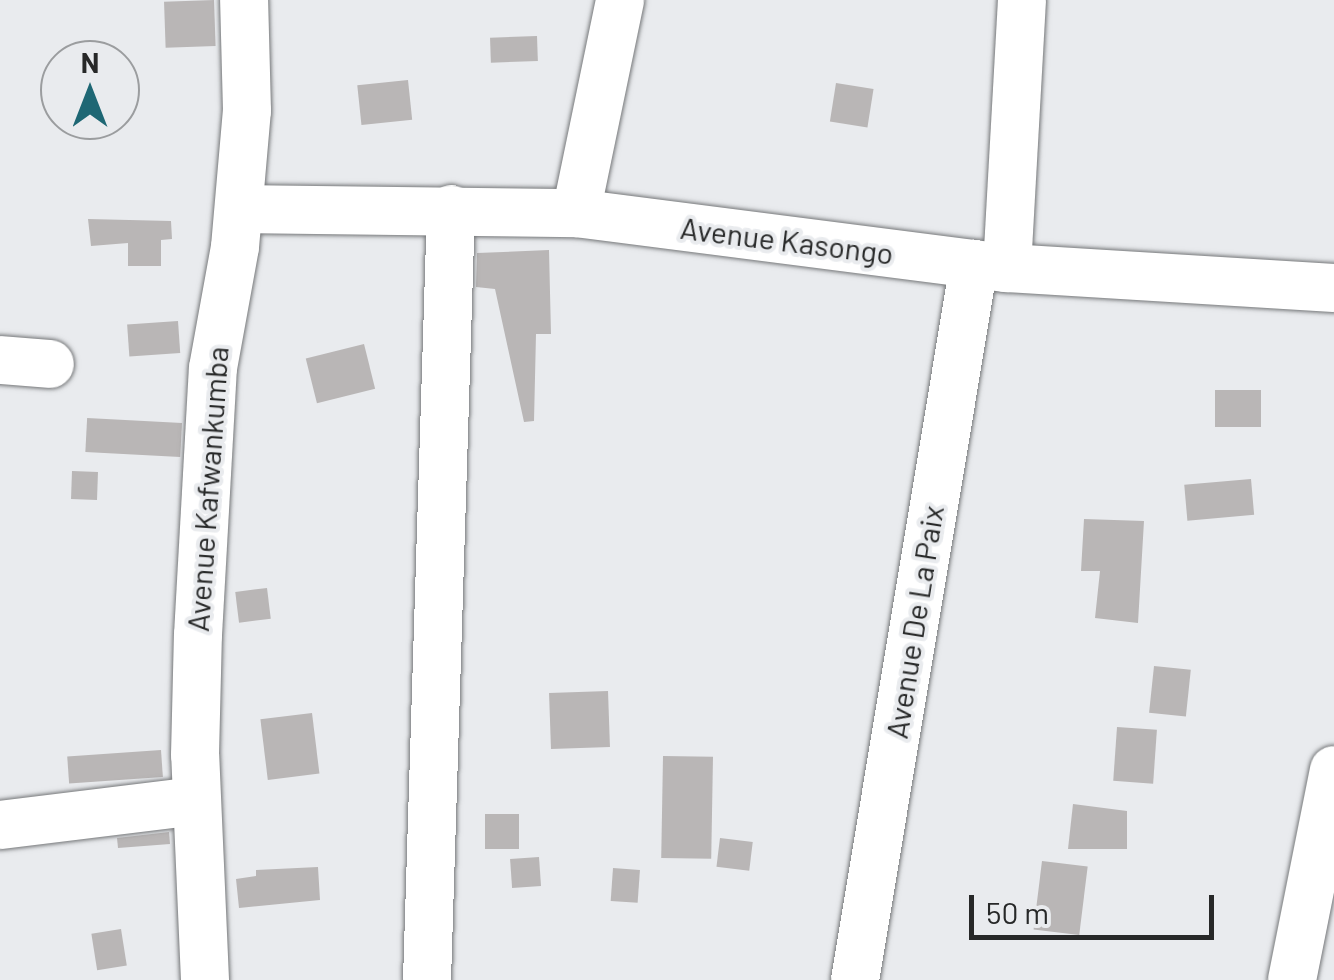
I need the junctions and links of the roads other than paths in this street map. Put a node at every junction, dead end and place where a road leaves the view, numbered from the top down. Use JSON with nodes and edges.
{"nodes":[{"id":1,"x":244,"y":0,"type":"edge"},
{"id":2,"x":620,"y":0,"type":"edge"},
{"id":3,"x":1022,"y":0,"type":"edge"},
{"id":4,"x":240,"y":209,"type":"junction"},
{"id":5,"x":451,"y":209,"type":"junction"},
{"id":6,"x":576,"y":214,"type":"junction"},
{"id":7,"x":990,"y":266,"type":"junction"},
{"id":8,"x":1334,"y":288,"type":"edge"},
{"id":9,"x":0,"y":360,"type":"edge"},
{"id":10,"x":50,"y":364,"type":"dead end"},
{"id":11,"x":1334,"y":770,"type":"edge"},
{"id":12,"x":196,"y":801,"type":"junction"},
{"id":13,"x":0,"y":825,"type":"edge"},
{"id":14,"x":205,"y":980,"type":"edge"},
{"id":15,"x":427,"y":980,"type":"edge"},
{"id":16,"x":855,"y":980,"type":"edge"},
{"id":17,"x":1292,"y":980,"type":"edge"}],
"edges":[{"from":1,"to":4,"type":"street","name":"Avenue Kafwankumba"},
{"from":2,"to":6,"type":"street"},
{"from":3,"to":7,"type":"street"},
{"from":4,"to":5,"type":"street","name":"Avenue Kasongo"},
{"from":4,"to":12,"type":"street","name":"Avenue Kafwankumba"},
{"from":5,"to":6,"type":"street","name":"Avenue Kasongo"},
{"from":5,"to":15,"type":"street"},
{"from":6,"to":7,"type":"street","name":"Avenue Kasongo"},
{"from":7,"to":8,"type":"street","name":"Avenue Kasongo"},
{"from":7,"to":16,"type":"street","name":"Avenue De La Paix"},
{"from":9,"to":10,"type":"street"},
{"from":11,"to":17,"type":"street"},
{"from":12,"to":13,"type":"street"},
{"from":12,"to":14,"type":"street","name":"Avenue Kafwankumba"}]}
